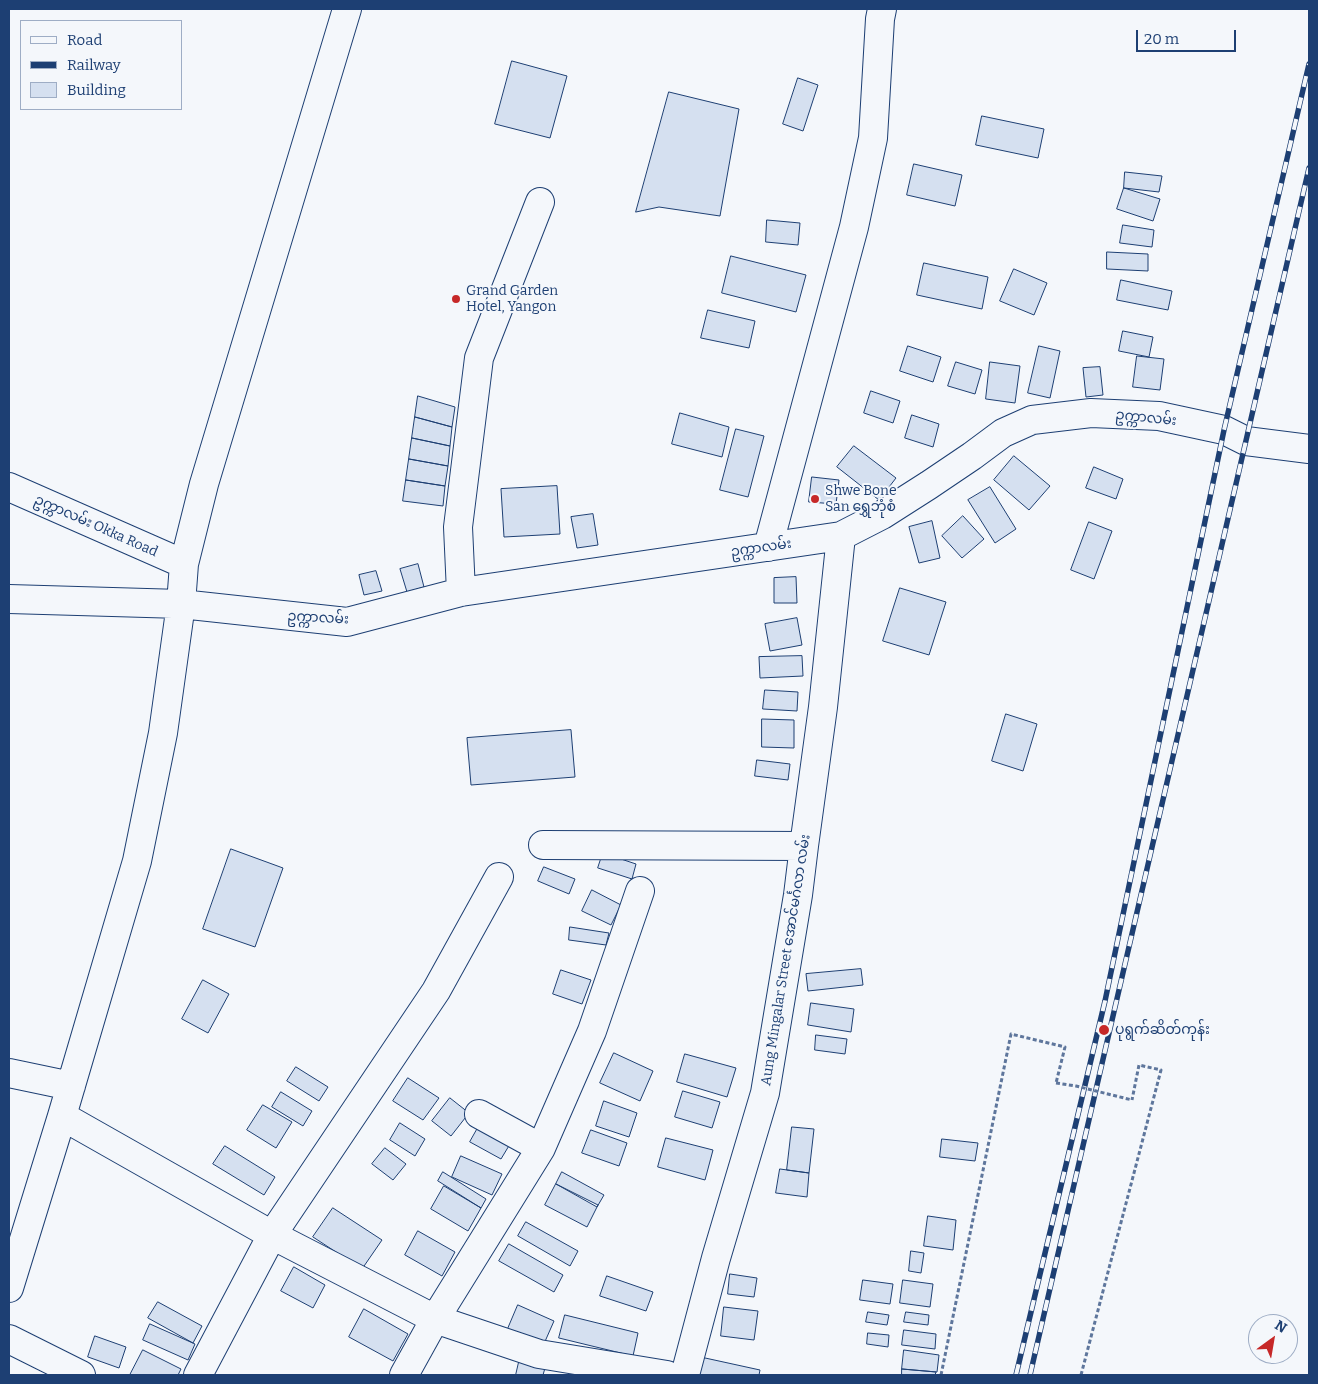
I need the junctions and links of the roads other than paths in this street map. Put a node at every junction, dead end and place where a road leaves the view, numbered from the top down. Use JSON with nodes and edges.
{"nodes":[{"id":1,"x":347,"y":9,"type":"edge"},
{"id":2,"x":882,"y":9,"type":"edge"},
{"id":3,"x":540,"y":202,"type":"dead end"},
{"id":4,"x":1309,"y":448,"type":"edge"},
{"id":5,"x":9,"y":487,"type":"edge"},
{"id":6,"x":841,"y":536,"type":"junction"},
{"id":7,"x":768,"y":547,"type":"junction"},
{"id":8,"x":184,"y":564,"type":"junction"},
{"id":9,"x":461,"y":592,"type":"junction"},
{"id":10,"x":9,"y":599,"type":"edge"},
{"id":11,"x":181,"y":604,"type":"junction"},
{"id":12,"x":543,"y":845,"type":"dead end"},
{"id":13,"x":804,"y":846,"type":"junction"},
{"id":14,"x":500,"y":877,"type":"dead end"},
{"id":15,"x":640,"y":891,"type":"dead end"},
{"id":16,"x":9,"y":1073,"type":"edge"},
{"id":17,"x":71,"y":1086,"type":"junction"},
{"id":18,"x":479,"y":1114,"type":"dead end"},
{"id":19,"x":62,"y":1116,"type":"junction"},
{"id":20,"x":541,"y":1148,"type":"junction"},
{"id":21,"x":272,"y":1235,"type":"junction"},
{"id":22,"x":9,"y":1288,"type":"edge"},
{"id":23,"x":435,"y":1318,"type":"junction"},
{"id":24,"x":9,"y":1339,"type":"edge"},
{"id":25,"x":81,"y":1375,"type":"edge"},
{"id":26,"x":198,"y":1375,"type":"edge"},
{"id":27,"x":404,"y":1375,"type":"edge"},
{"id":28,"x":667,"y":1375,"type":"edge"},
{"id":29,"x":685,"y":1375,"type":"edge"}],
"edges":[{"from":1,"to":8,"type":"street"},
{"from":2,"to":7,"type":"street"},
{"from":3,"to":9,"type":"street"},
{"from":4,"to":6,"type":"street","name":"ဥက္ကာလမ်း"},
{"from":5,"to":8,"type":"street","name":"ဥက္ကာလမ်း Okka Road"},
{"from":6,"to":7,"type":"street","name":"ဥက္ကာလမ်း"},
{"from":6,"to":13,"type":"street","name":"Aung Mingalar Street အောင်မင်္ဂလာ လမ်း"},
{"from":7,"to":9,"type":"street","name":"ဥက္ကာလမ်း"},
{"from":8,"to":11,"type":"street"},
{"from":9,"to":11,"type":"street","name":"ဥက္ကာလမ်း"},
{"from":10,"to":11,"type":"street","name":"ဥက္ကာလမ်း"},
{"from":11,"to":17,"type":"street"},
{"from":12,"to":13,"type":"street"},
{"from":13,"to":29,"type":"street","name":"Aung Mingalar Street အောင်မင်္ဂလာ လမ်း"},
{"from":14,"to":21,"type":"street"},
{"from":15,"to":20,"type":"street"},
{"from":16,"to":17,"type":"street"},
{"from":17,"to":19,"type":"street"},
{"from":18,"to":20,"type":"street"},
{"from":19,"to":21,"type":"street"},
{"from":19,"to":22,"type":"street"},
{"from":20,"to":23,"type":"street"},
{"from":21,"to":23,"type":"street"},
{"from":21,"to":26,"type":"street"},
{"from":23,"to":27,"type":"street"},
{"from":23,"to":28,"type":"street"},
{"from":24,"to":25,"type":"street"}]}
